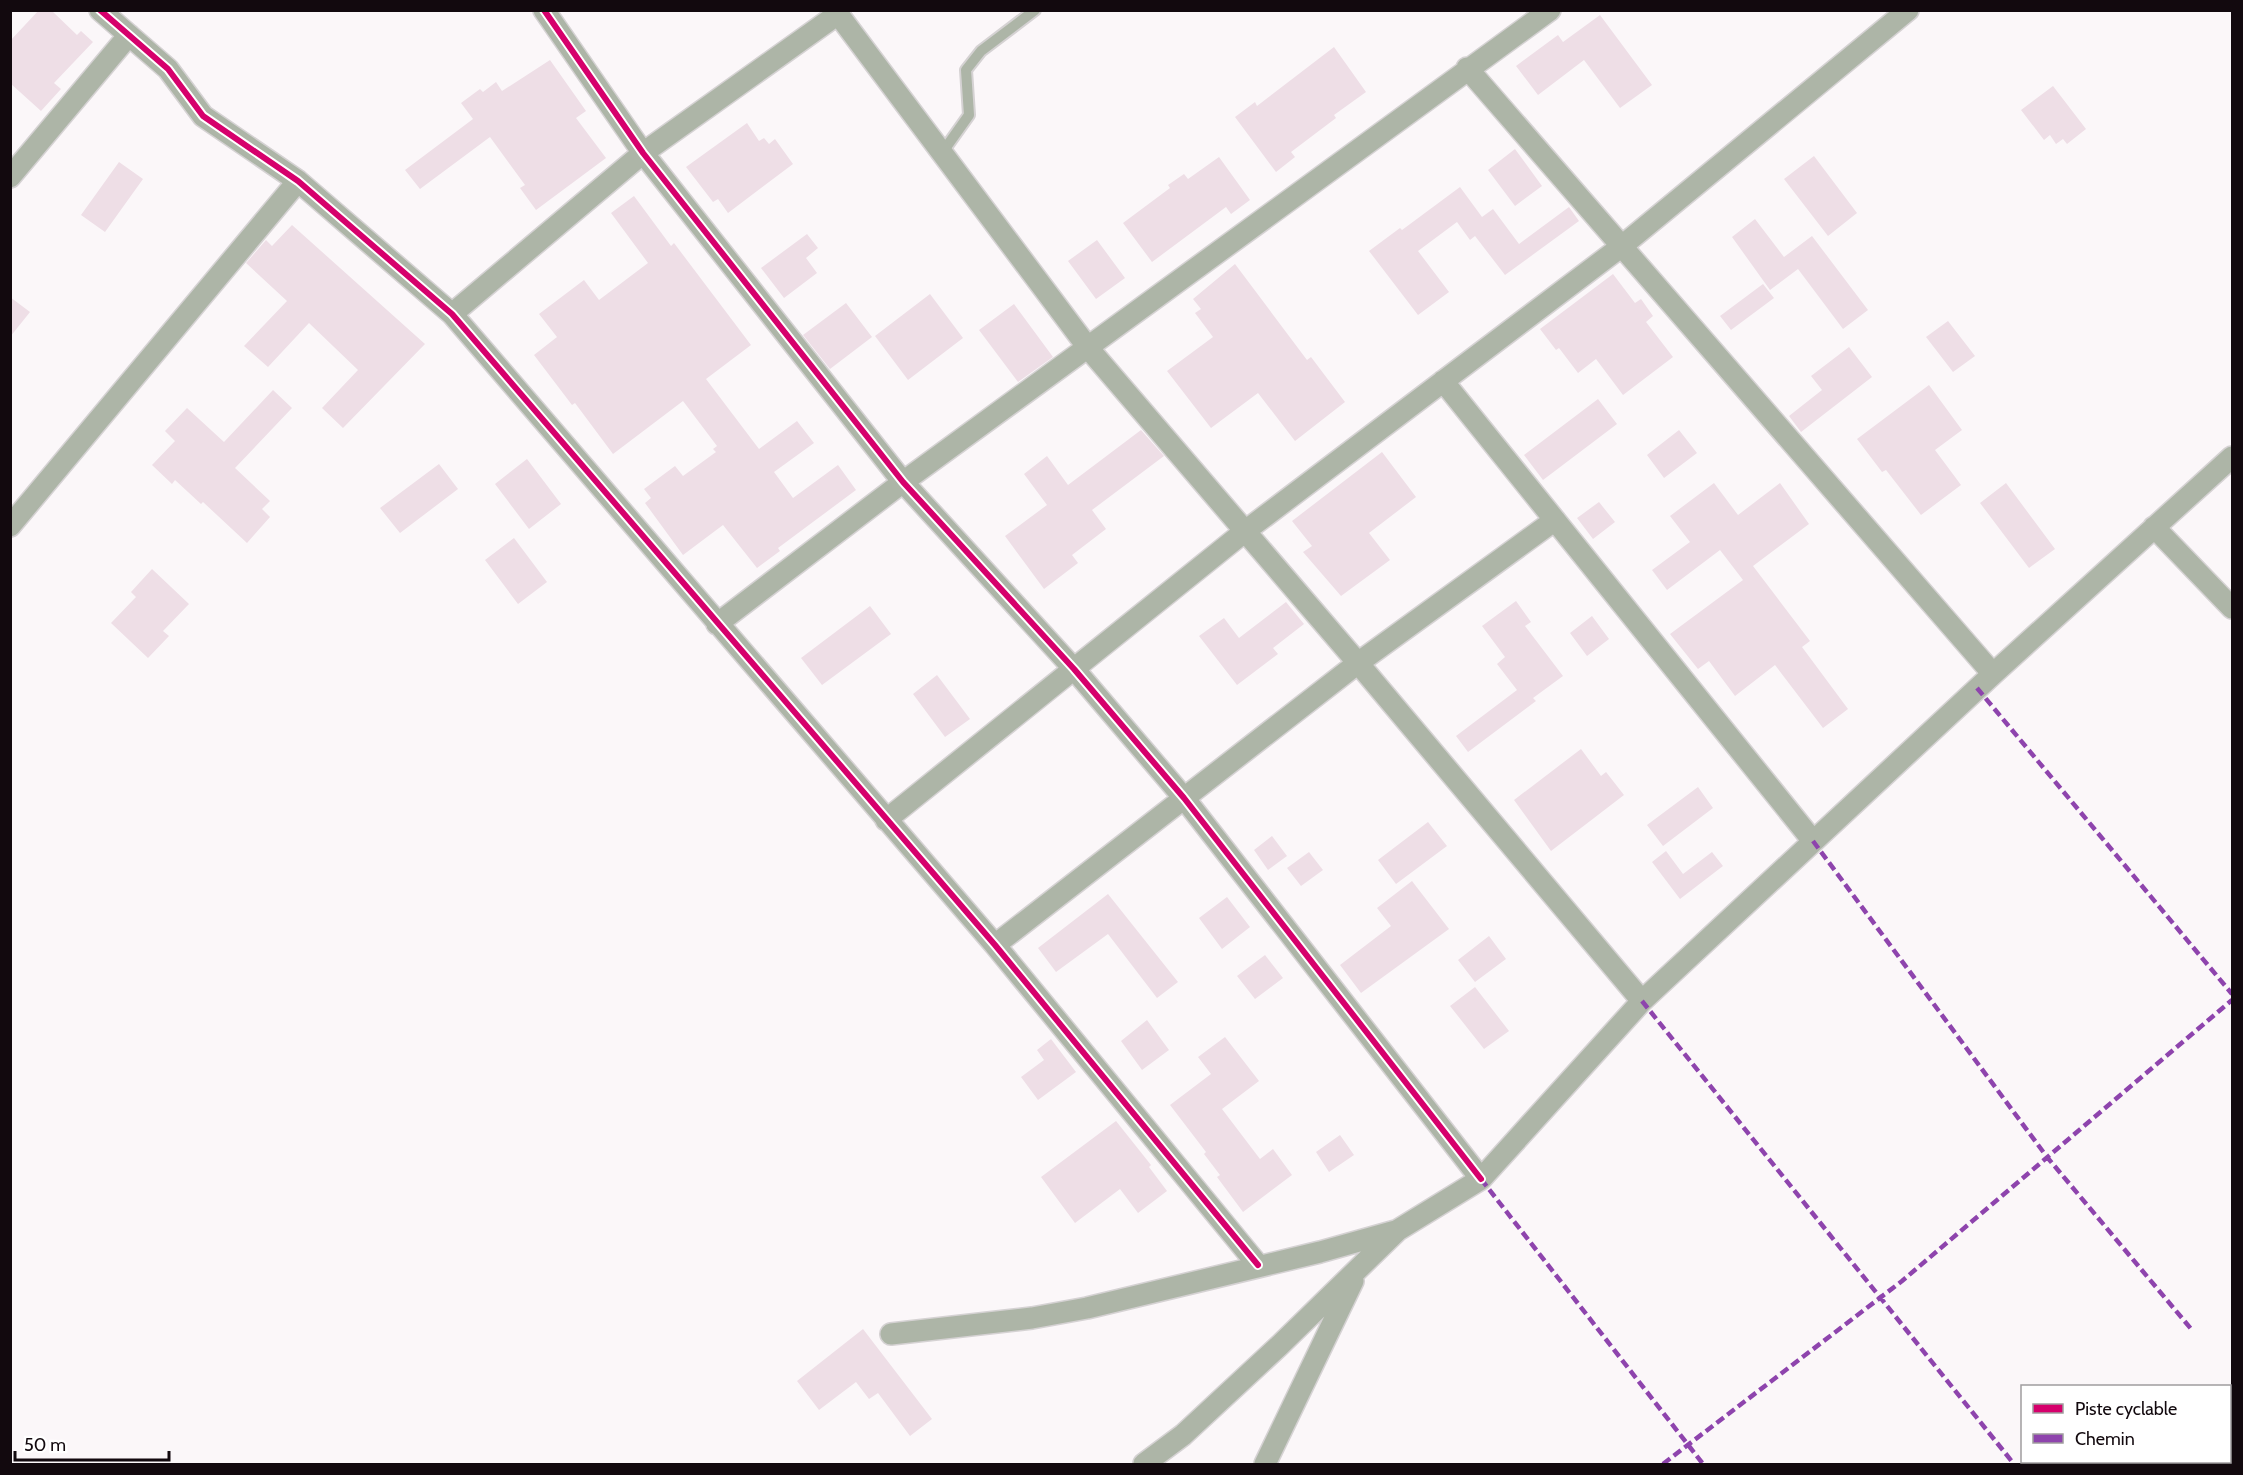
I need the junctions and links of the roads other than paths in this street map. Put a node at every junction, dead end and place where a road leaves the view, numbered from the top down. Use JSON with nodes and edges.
{"nodes":[{"id":1,"x":100,"y":10,"type":"edge"},
{"id":2,"x":544,"y":10,"type":"edge"},
{"id":3,"x":1035,"y":10,"type":"edge"},
{"id":4,"x":1550,"y":10,"type":"edge"},
{"id":5,"x":1908,"y":10,"type":"edge"},
{"id":6,"x":837,"y":12,"type":"edge"},
{"id":7,"x":129,"y":35,"type":"junction"},
{"id":8,"x":1467,"y":68,"type":"junction"},
{"id":9,"x":643,"y":153,"type":"junction"},
{"id":10,"x":942,"y":153,"type":"junction"},
{"id":11,"x":10,"y":177,"type":"edge"},
{"id":12,"x":298,"y":181,"type":"junction"},
{"id":13,"x":1622,"y":246,"type":"junction"},
{"id":14,"x":452,"y":314,"type":"junction"},
{"id":15,"x":1089,"y":349,"type":"junction"},
{"id":16,"x":1443,"y":381,"type":"junction"},
{"id":17,"x":2232,"y":457,"type":"edge"},
{"id":18,"x":903,"y":482,"type":"junction"},
{"id":19,"x":1555,"y":520,"type":"junction"},
{"id":20,"x":10,"y":526,"type":"edge"},
{"id":21,"x":2154,"y":527,"type":"junction"},
{"id":22,"x":1244,"y":532,"type":"junction"},
{"id":23,"x":2232,"y":608,"type":"edge"},
{"id":24,"x":717,"y":624,"type":"junction"},
{"id":25,"x":1358,"y":663,"type":"junction"},
{"id":26,"x":1074,"y":669,"type":"junction"},
{"id":27,"x":1993,"y":674,"type":"junction"},
{"id":28,"x":1185,"y":798,"type":"junction"},
{"id":29,"x":886,"y":820,"type":"junction"},
{"id":30,"x":1813,"y":841,"type":"junction"},
{"id":31,"x":995,"y":945,"type":"junction"},
{"id":32,"x":1642,"y":1001,"type":"junction"},
{"id":33,"x":1481,"y":1179,"type":"junction"},
{"id":34,"x":1398,"y":1230,"type":"junction"},
{"id":35,"x":1258,"y":1265,"type":"junction"},
{"id":36,"x":1360,"y":1267,"type":"junction"},
{"id":37,"x":891,"y":1334,"type":"dead end"},
{"id":38,"x":1144,"y":1464,"type":"edge"},
{"id":39,"x":1265,"y":1464,"type":"edge"}],
"edges":[{"from":1,"to":7,"type":"street"},
{"from":2,"to":9,"type":"street"},
{"from":3,"to":10,"type":"lane"},
{"from":4,"to":8,"type":"street"},
{"from":5,"to":13,"type":"street"},
{"from":6,"to":9,"type":"street"},
{"from":6,"to":10,"type":"street"},
{"from":7,"to":11,"type":"street"},
{"from":7,"to":12,"type":"street"},
{"from":8,"to":13,"type":"street"},
{"from":8,"to":15,"type":"street"},
{"from":9,"to":14,"type":"street"},
{"from":9,"to":18,"type":"street"},
{"from":10,"to":15,"type":"street"},
{"from":12,"to":14,"type":"street"},
{"from":12,"to":20,"type":"street"},
{"from":13,"to":16,"type":"street"},
{"from":13,"to":27,"type":"street"},
{"from":14,"to":24,"type":"street"},
{"from":15,"to":18,"type":"street"},
{"from":15,"to":22,"type":"street"},
{"from":16,"to":19,"type":"street"},
{"from":16,"to":22,"type":"street"},
{"from":17,"to":21,"type":"street"},
{"from":18,"to":24,"type":"street"},
{"from":18,"to":26,"type":"street"},
{"from":19,"to":25,"type":"street"},
{"from":19,"to":30,"type":"street"},
{"from":21,"to":23,"type":"street"},
{"from":21,"to":27,"type":"street"},
{"from":22,"to":25,"type":"street"},
{"from":22,"to":26,"type":"street"},
{"from":24,"to":29,"type":"street"},
{"from":25,"to":28,"type":"street"},
{"from":25,"to":32,"type":"street"},
{"from":26,"to":28,"type":"street"},
{"from":26,"to":29,"type":"street"},
{"from":27,"to":30,"type":"street"},
{"from":28,"to":31,"type":"street"},
{"from":28,"to":33,"type":"street"},
{"from":29,"to":31,"type":"street"},
{"from":30,"to":32,"type":"street"},
{"from":31,"to":35,"type":"street"},
{"from":32,"to":33,"type":"street"},
{"from":33,"to":34,"type":"street"},
{"from":34,"to":35,"type":"street"},
{"from":34,"to":36,"type":"street"},
{"from":35,"to":37,"type":"street"},
{"from":36,"to":38,"type":"street"},
{"from":36,"to":39,"type":"street"}]}
